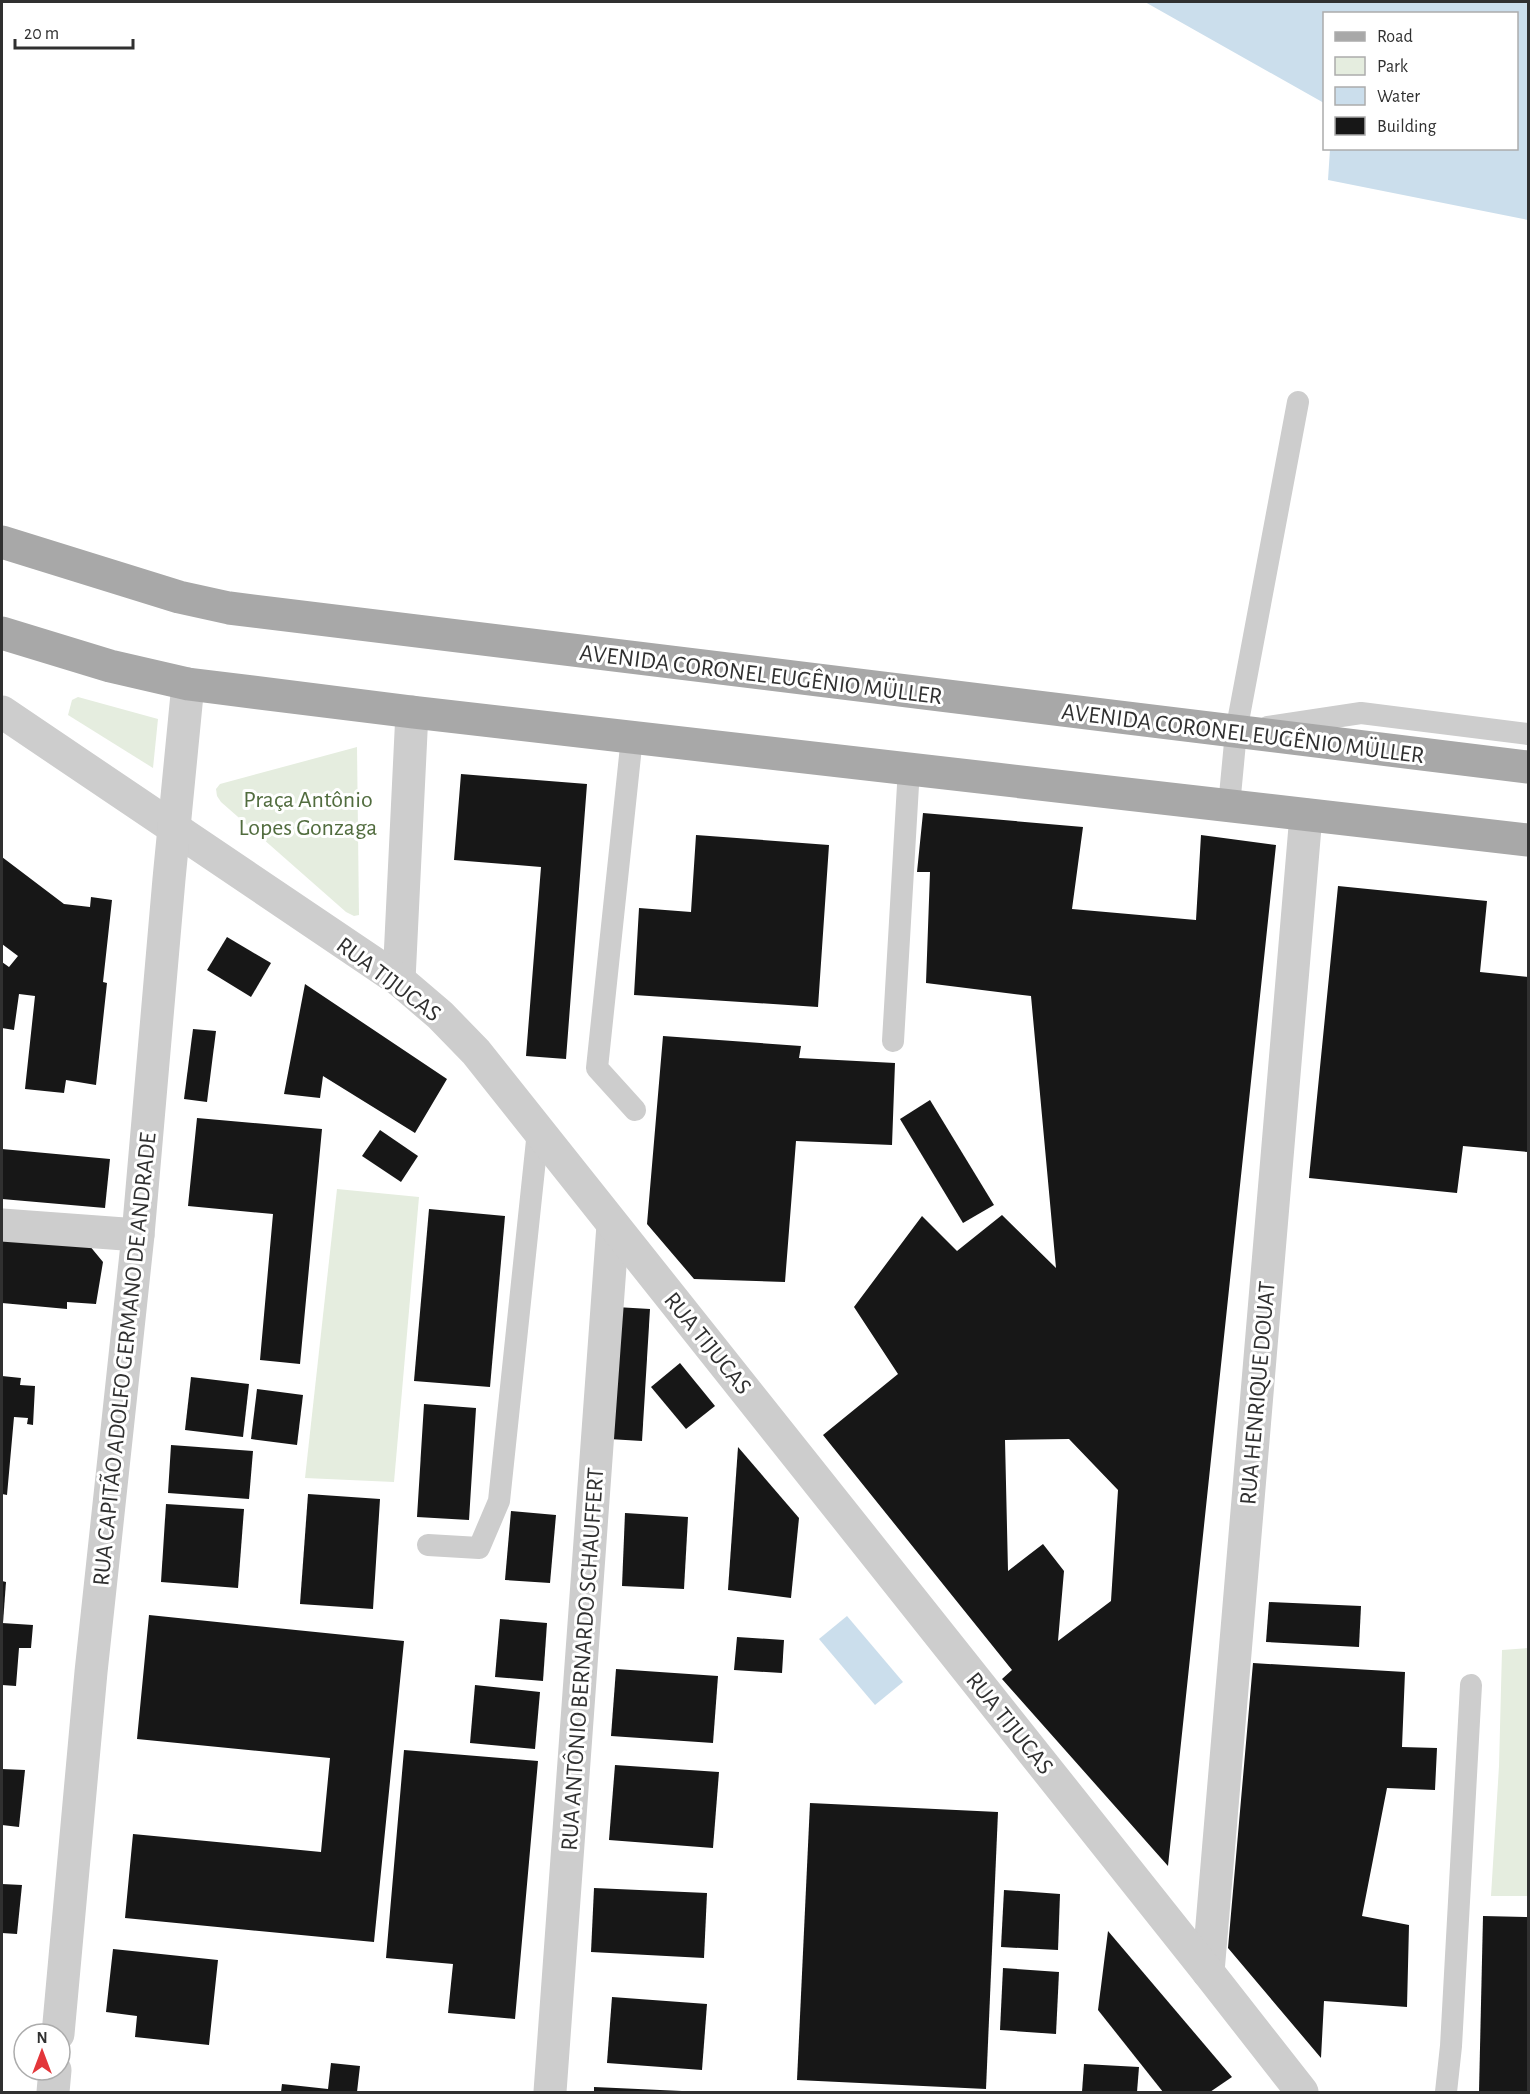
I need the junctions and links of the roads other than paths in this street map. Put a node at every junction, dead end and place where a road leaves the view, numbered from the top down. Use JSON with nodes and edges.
{"nodes":[{"id":1,"x":1298,"y":402,"type":"dead end"},
{"id":2,"x":2,"y":542,"type":"edge"},
{"id":3,"x":2,"y":633,"type":"edge"},
{"id":4,"x":188,"y":684,"type":"junction"},
{"id":5,"x":2,"y":712,"type":"edge"},
{"id":6,"x":412,"y":712,"type":"junction"},
{"id":7,"x":1236,"y":732,"type":"junction"},
{"id":8,"x":1528,"y":734,"type":"edge"},
{"id":9,"x":632,"y":737,"type":"junction"},
{"id":10,"x":1528,"y":767,"type":"edge"},
{"id":11,"x":909,"y":768,"type":"junction"},
{"id":12,"x":1229,"y":806,"type":"junction"},
{"id":13,"x":1306,"y":815,"type":"junction"},
{"id":14,"x":174,"y":828,"type":"junction"},
{"id":15,"x":1528,"y":840,"type":"edge"},
{"id":16,"x":399,"y":980,"type":"junction"},
{"id":17,"x":892,"y":1041,"type":"dead end"},
{"id":18,"x":635,"y":1110,"type":"dead end"},
{"id":19,"x":538,"y":1131,"type":"junction"},
{"id":20,"x":2,"y":1225,"type":"edge"},
{"id":21,"x":614,"y":1225,"type":"junction"},
{"id":22,"x":138,"y":1235,"type":"junction"},
{"id":23,"x":428,"y":1545,"type":"dead end"},
{"id":24,"x":1471,"y":1685,"type":"dead end"},
{"id":25,"x":1208,"y":1972,"type":"junction"},
{"id":26,"x":59,"y":2022,"type":"edge"},
{"id":27,"x":550,"y":2092,"type":"edge"},
{"id":28,"x":1302,"y":2092,"type":"edge"},
{"id":29,"x":1446,"y":2092,"type":"edge"}],
"edges":[{"from":1,"to":7,"type":"lane"},
{"from":2,"to":7,"type":"main road","name":"AVENIDA CORONEL EUGÊNIO MÜLLER"},
{"from":3,"to":4,"type":"main road"},
{"from":4,"to":6,"type":"main road"},
{"from":4,"to":14,"type":"street","name":"RUA CAPITÃO ADOLFO GERMANO DE ANDRADE"},
{"from":5,"to":14,"type":"street","name":"RUA TIJUCAS"},
{"from":6,"to":9,"type":"main road"},
{"from":6,"to":16,"type":"street"},
{"from":7,"to":8,"type":"lane"},
{"from":7,"to":10,"type":"main road","name":"AVENIDA CORONEL EUGÊNIO MÜLLER"},
{"from":7,"to":12,"type":"lane"},
{"from":9,"to":11,"type":"main road"},
{"from":9,"to":18,"type":"lane"},
{"from":11,"to":12,"type":"main road"},
{"from":11,"to":17,"type":"lane"},
{"from":12,"to":13,"type":"main road"},
{"from":13,"to":15,"type":"main road"},
{"from":13,"to":25,"type":"street","name":"RUA HENRIQUE DOUAT"},
{"from":14,"to":16,"type":"street","name":"RUA TIJUCAS"},
{"from":14,"to":22,"type":"street","name":"RUA CAPITÃO ADOLFO GERMANO DE ANDRADE"},
{"from":16,"to":19,"type":"street","name":"RUA TIJUCAS"},
{"from":19,"to":21,"type":"street","name":"RUA TIJUCAS"},
{"from":19,"to":23,"type":"lane"},
{"from":20,"to":22,"type":"street"},
{"from":21,"to":25,"type":"street","name":"RUA TIJUCAS"},
{"from":21,"to":27,"type":"street","name":"RUA ANTÔNIO BERNARDO SCHAUFFERT"},
{"from":22,"to":26,"type":"street","name":"RUA CAPITÃO ADOLFO GERMANO DE ANDRADE"},
{"from":24,"to":29,"type":"lane"},
{"from":25,"to":28,"type":"street","name":"RUA TIJUCAS"}]}
